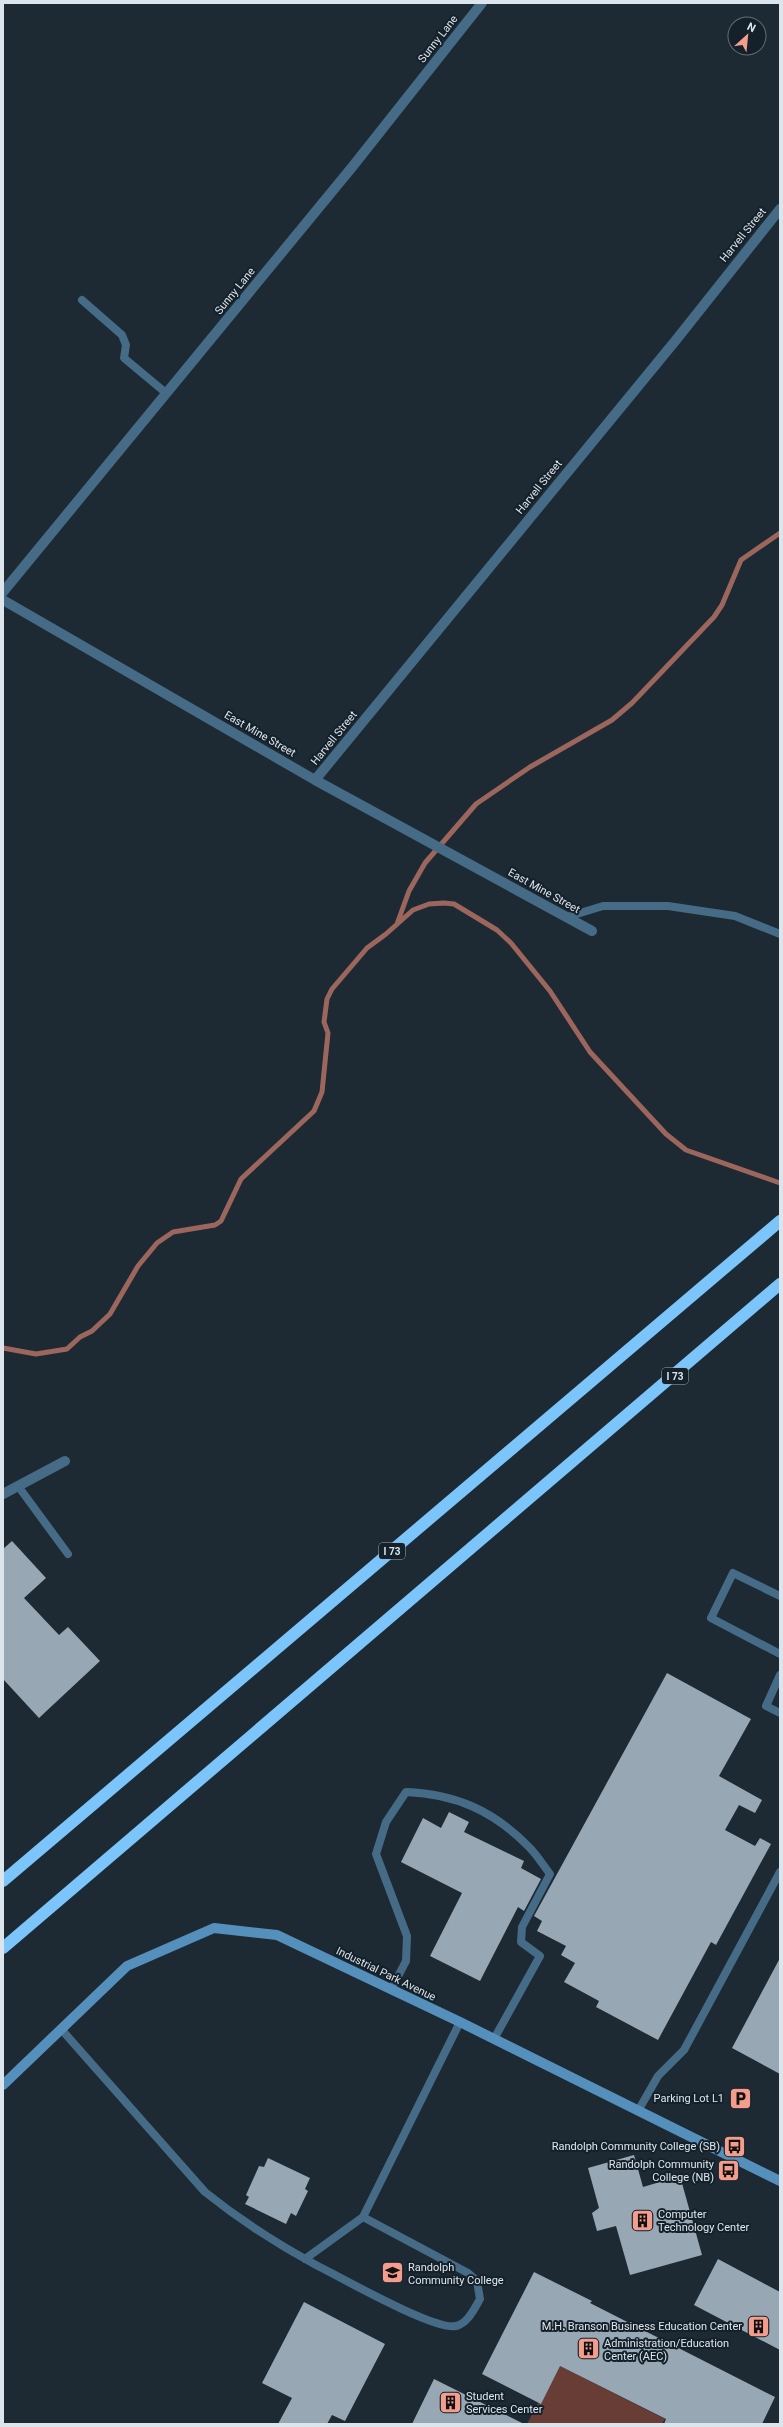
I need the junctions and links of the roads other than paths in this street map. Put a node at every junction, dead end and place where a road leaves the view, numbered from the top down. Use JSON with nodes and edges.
{"nodes":[{"id":1,"x":482,"y":3,"type":"edge"},
{"id":2,"x":780,"y":209,"type":"edge"},
{"id":3,"x":82,"y":300,"type":"dead end"},
{"id":4,"x":166,"y":393,"type":"junction"},
{"id":5,"x":3,"y":592,"type":"edge"},
{"id":6,"x":3,"y":600,"type":"edge"},
{"id":7,"x":315,"y":780,"type":"junction"},
{"id":8,"x":568,"y":917,"type":"junction"},
{"id":9,"x":592,"y":931,"type":"dead end"},
{"id":10,"x":780,"y":934,"type":"edge"},
{"id":11,"x":780,"y":1221,"type":"edge"},
{"id":12,"x":780,"y":1284,"type":"edge"},
{"id":13,"x":65,"y":1461,"type":"dead end"},
{"id":14,"x":18,"y":1486,"type":"junction"},
{"id":15,"x":3,"y":1494,"type":"edge"},
{"id":16,"x":68,"y":1554,"type":"dead end"},
{"id":17,"x":780,"y":1596,"type":"edge"},
{"id":18,"x":780,"y":1654,"type":"edge"},
{"id":19,"x":780,"y":1675,"type":"edge"},
{"id":20,"x":780,"y":1714,"type":"edge"},
{"id":21,"x":780,"y":1872,"type":"edge"},
{"id":22,"x":3,"y":1881,"type":"edge"},
{"id":23,"x":3,"y":1948,"type":"edge"},
{"id":24,"x":391,"y":1990,"type":"junction"},
{"id":25,"x":460,"y":2022,"type":"junction"},
{"id":26,"x":61,"y":2029,"type":"junction"},
{"id":27,"x":494,"y":2039,"type":"junction"},
{"id":28,"x":3,"y":2085,"type":"edge"},
{"id":29,"x":638,"y":2111,"type":"junction"},
{"id":30,"x":780,"y":2182,"type":"edge"},
{"id":31,"x":363,"y":2217,"type":"junction"},
{"id":32,"x":305,"y":2259,"type":"junction"}],
"edges":[{"from":1,"to":4,"type":"street","name":"Sunny Lane"},
{"from":2,"to":7,"type":"street","name":"Harvell Street"},
{"from":3,"to":4,"type":"lane"},
{"from":4,"to":5,"type":"street","name":"Sunny Lane"},
{"from":6,"to":7,"type":"street","name":"East Mine Street"},
{"from":7,"to":8,"type":"street","name":"East Mine Street"},
{"from":8,"to":9,"type":"street","name":"East Mine Street"},
{"from":8,"to":10,"type":"lane"},
{"from":11,"to":22,"type":"highway","number":"I 73"},
{"from":12,"to":23,"type":"highway","number":"I 73"},
{"from":13,"to":14,"type":"street"},
{"from":14,"to":15,"type":"street"},
{"from":14,"to":16,"type":"lane"},
{"from":17,"to":18,"type":"lane"},
{"from":19,"to":20,"type":"lane"},
{"from":21,"to":29,"type":"lane"},
{"from":24,"to":25,"type":"street","name":"Industrial Park Avenue"},
{"from":24,"to":26,"type":"street","name":"Industrial Park Avenue"},
{"from":24,"to":27,"type":"lane"},
{"from":25,"to":27,"type":"street","name":"Industrial Park Avenue"},
{"from":25,"to":31,"type":"lane"},
{"from":26,"to":28,"type":"street","name":"Industrial Park Avenue"},
{"from":26,"to":32,"type":"lane"},
{"from":27,"to":29,"type":"street","name":"Industrial Park Avenue"},
{"from":29,"to":30,"type":"street","name":"Industrial Park Avenue"},
{"from":31,"to":32,"type":"lane"},
{"from":31,"to":32,"type":"lane"}]}
